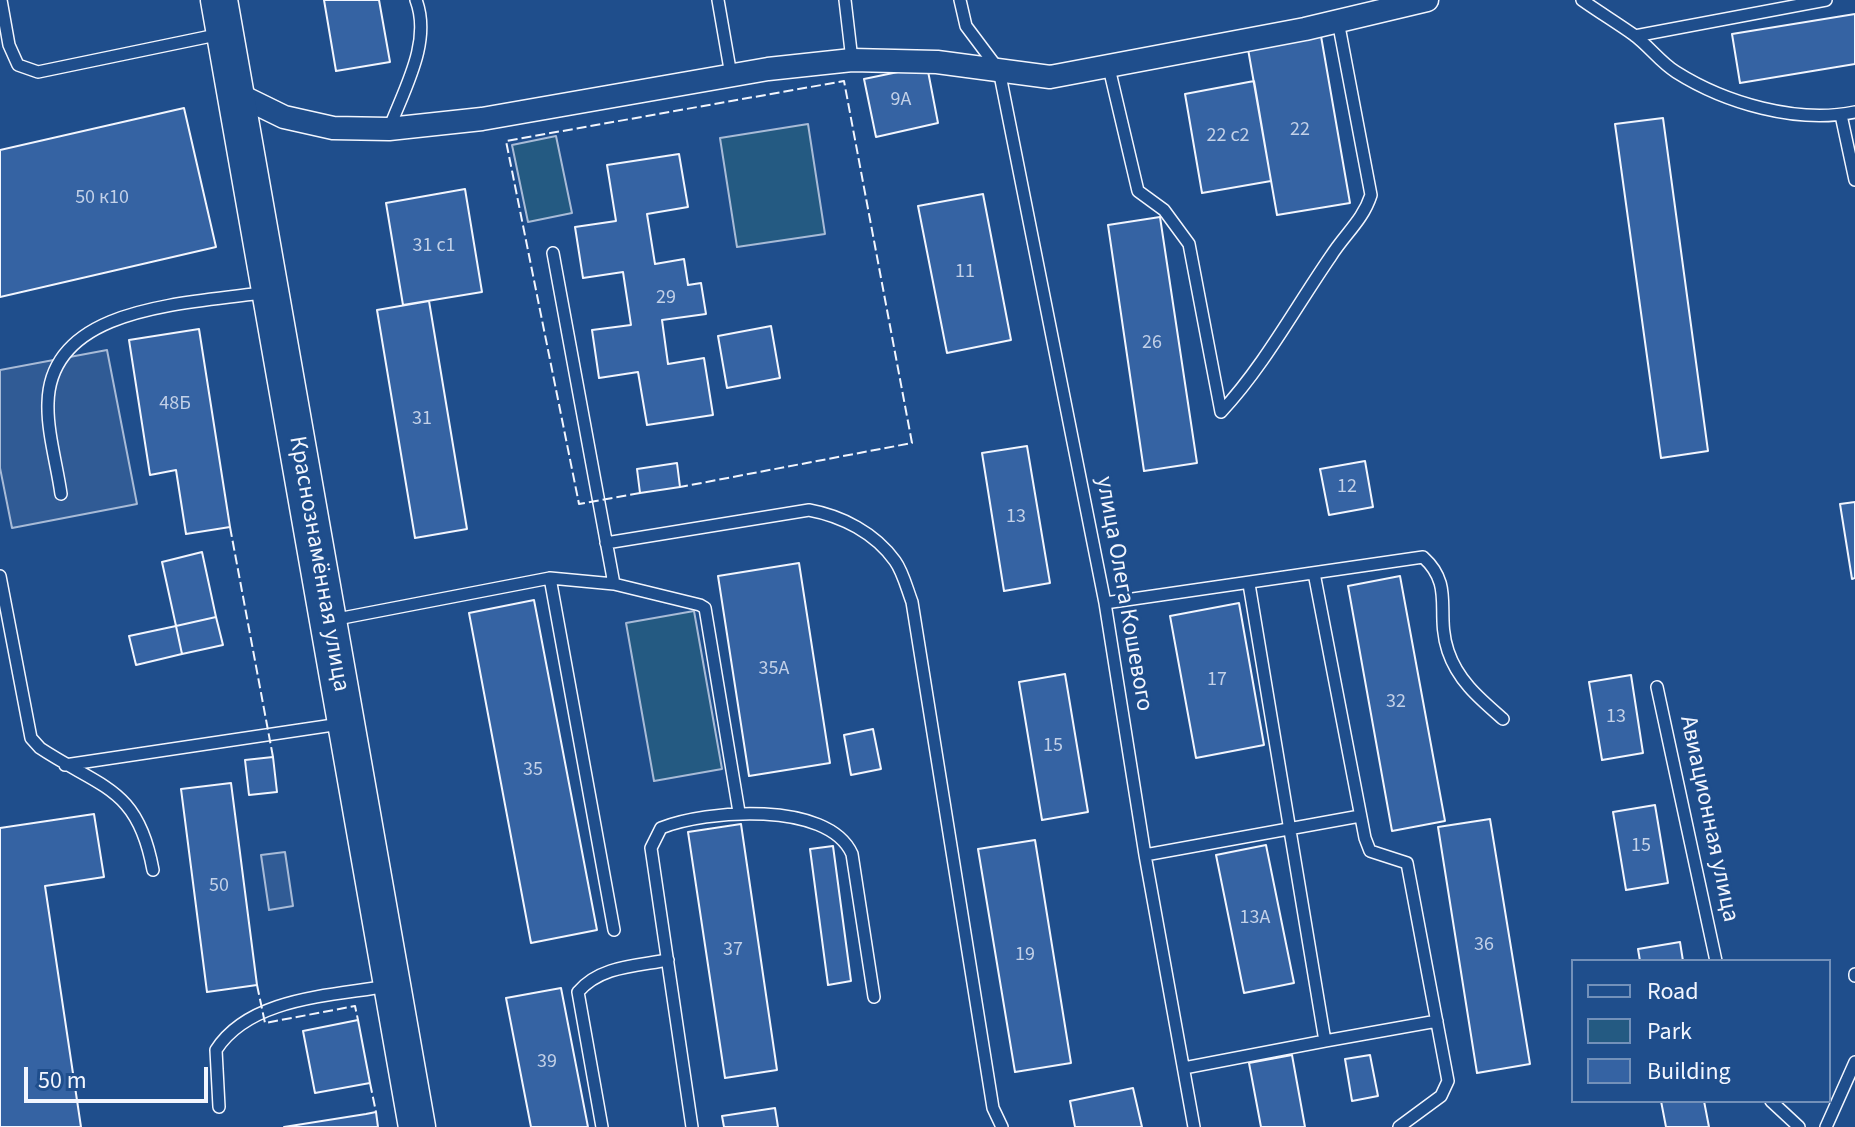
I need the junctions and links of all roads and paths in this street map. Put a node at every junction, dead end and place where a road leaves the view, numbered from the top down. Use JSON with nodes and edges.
{"nodes":[{"id":1,"x":1,"y":0,"type":"edge"},
{"id":2,"x":416,"y":0,"type":"edge"},
{"id":3,"x":718,"y":0,"type":"edge"},
{"id":4,"x":845,"y":0,"type":"edge"},
{"id":5,"x":960,"y":0,"type":"edge"},
{"id":6,"x":1427,"y":0,"type":"edge"},
{"id":7,"x":1826,"y":0,"type":"edge"},
{"id":8,"x":1588,"y":1,"type":"edge"},
{"id":9,"x":1767,"y":6,"type":"edge"},
{"id":10,"x":222,"y":17,"type":"edge"},
{"id":11,"x":1338,"y":21,"type":"junction"},
{"id":12,"x":1635,"y":36,"type":"junction"},
{"id":13,"x":852,"y":60,"type":"junction"},
{"id":14,"x":1109,"y":68,"type":"junction"},
{"id":15,"x":999,"y":70,"type":"junction"},
{"id":16,"x":731,"y":75,"type":"junction"},
{"id":17,"x":237,"y":94,"type":"junction"},
{"id":18,"x":1855,"y":112,"type":"edge"},
{"id":19,"x":1841,"y":115,"type":"junction"},
{"id":20,"x":389,"y":129,"type":"junction"},
{"id":21,"x":1855,"y":180,"type":"edge"},
{"id":22,"x":553,"y":253,"type":"dead end"},
{"id":23,"x":272,"y":291,"type":"junction"},
{"id":24,"x":61,"y":494,"type":"dead end"},
{"id":25,"x":606,"y":543,"type":"junction"},
{"id":26,"x":1314,"y":573,"type":"junction"},
{"id":27,"x":0,"y":576,"type":"edge"},
{"id":28,"x":550,"y":578,"type":"junction"},
{"id":29,"x":614,"y":584,"type":"junction"},
{"id":30,"x":1249,"y":584,"type":"junction"},
{"id":31,"x":1105,"y":603,"type":"junction"},
{"id":32,"x":328,"y":620,"type":"junction"},
{"id":33,"x":1657,"y":687,"type":"dead end"},
{"id":34,"x":1503,"y":719,"type":"dead end"},
{"id":35,"x":344,"y":723,"type":"junction"},
{"id":36,"x":65,"y":765,"type":"junction"},
{"id":37,"x":739,"y":812,"type":"junction"},
{"id":38,"x":1360,"y":816,"type":"junction"},
{"id":39,"x":1290,"y":828,"type":"junction"},
{"id":40,"x":1145,"y":855,"type":"junction"},
{"id":41,"x":153,"y":870,"type":"dead end"},
{"id":42,"x":614,"y":930,"type":"dead end"},
{"id":43,"x":1716,"y":959,"type":"edge"},
{"id":44,"x":668,"y":960,"type":"junction"},
{"id":45,"x":392,"y":985,"type":"junction"},
{"id":46,"x":874,"y":997,"type":"dead end"},
{"id":47,"x":1437,"y":1021,"type":"junction"},
{"id":48,"x":1325,"y":1041,"type":"junction"},
{"id":49,"x":1855,"y":1062,"type":"edge"},
{"id":50,"x":1184,"y":1068,"type":"junction"},
{"id":51,"x":1773,"y":1103,"type":"edge"},
{"id":52,"x":219,"y":1107,"type":"dead end"},
{"id":53,"x":417,"y":1127,"type":"edge"},
{"id":54,"x":602,"y":1127,"type":"edge"},
{"id":55,"x":692,"y":1127,"type":"edge"},
{"id":56,"x":1002,"y":1127,"type":"edge"},
{"id":57,"x":1194,"y":1127,"type":"edge"},
{"id":58,"x":1399,"y":1127,"type":"edge"},
{"id":59,"x":1799,"y":1127,"type":"edge"},
{"id":60,"x":1826,"y":1127,"type":"edge"}],
"edges":[{"from":1,"to":10,"type":"lane"},
{"from":2,"to":20,"type":"lane"},
{"from":3,"to":16,"type":"lane"},
{"from":4,"to":13,"type":"lane"},
{"from":5,"to":15,"type":"lane"},
{"from":6,"to":11,"type":"street"},
{"from":7,"to":9,"type":"lane"},
{"from":8,"to":12,"type":"lane"},
{"from":9,"to":12,"type":"lane"},
{"from":10,"to":17,"type":"main road","name":"Краснознамённая улица"},
{"from":11,"to":14,"type":"street"},
{"from":11,"to":14,"type":"lane"},
{"from":12,"to":19,"type":"lane"},
{"from":13,"to":15,"type":"street"},
{"from":13,"to":16,"type":"street"},
{"from":14,"to":15,"type":"street"},
{"from":15,"to":31,"type":"lane","name":"улица Олега Кошевого"},
{"from":16,"to":20,"type":"street"},
{"from":17,"to":20,"type":"street"},
{"from":17,"to":23,"type":"main road","name":"Краснознамённая улица"},
{"from":18,"to":19,"type":"lane"},
{"from":19,"to":21,"type":"lane"},
{"from":22,"to":25,"type":"lane"},
{"from":23,"to":24,"type":"lane"},
{"from":23,"to":32,"type":"main road","name":"Краснознамённая улица"},
{"from":25,"to":29,"type":"lane"},
{"from":25,"to":56,"type":"lane"},
{"from":26,"to":30,"type":"lane"},
{"from":26,"to":34,"type":"lane"},
{"from":26,"to":38,"type":"lane"},
{"from":27,"to":36,"type":"lane"},
{"from":28,"to":29,"type":"lane"},
{"from":28,"to":32,"type":"lane"},
{"from":28,"to":42,"type":"lane"},
{"from":29,"to":37,"type":"lane"},
{"from":30,"to":31,"type":"lane"},
{"from":30,"to":39,"type":"lane"},
{"from":31,"to":40,"type":"lane","name":"улица Олега Кошевого"},
{"from":32,"to":35,"type":"main road","name":"Краснознамённая улица"},
{"from":33,"to":43,"type":"lane","name":"Авиационная улица"},
{"from":35,"to":36,"type":"lane"},
{"from":35,"to":45,"type":"main road","name":"Краснознамённая улица"},
{"from":36,"to":41,"type":"lane"},
{"from":37,"to":44,"type":"lane"},
{"from":37,"to":46,"type":"lane"},
{"from":38,"to":39,"type":"lane"},
{"from":38,"to":47,"type":"lane"},
{"from":39,"to":40,"type":"lane"},
{"from":39,"to":48,"type":"lane"},
{"from":40,"to":50,"type":"lane","name":"улица Олега Кошевого"},
{"from":44,"to":54,"type":"lane"},
{"from":44,"to":55,"type":"lane"},
{"from":45,"to":52,"type":"lane"},
{"from":45,"to":53,"type":"main road","name":"Краснознамённая улица"},
{"from":47,"to":48,"type":"lane"},
{"from":47,"to":58,"type":"lane"},
{"from":48,"to":50,"type":"lane"},
{"from":49,"to":60,"type":"lane"},
{"from":50,"to":57,"type":"lane","name":"улица Олега Кошевого"},
{"from":51,"to":59,"type":"lane"}]}
